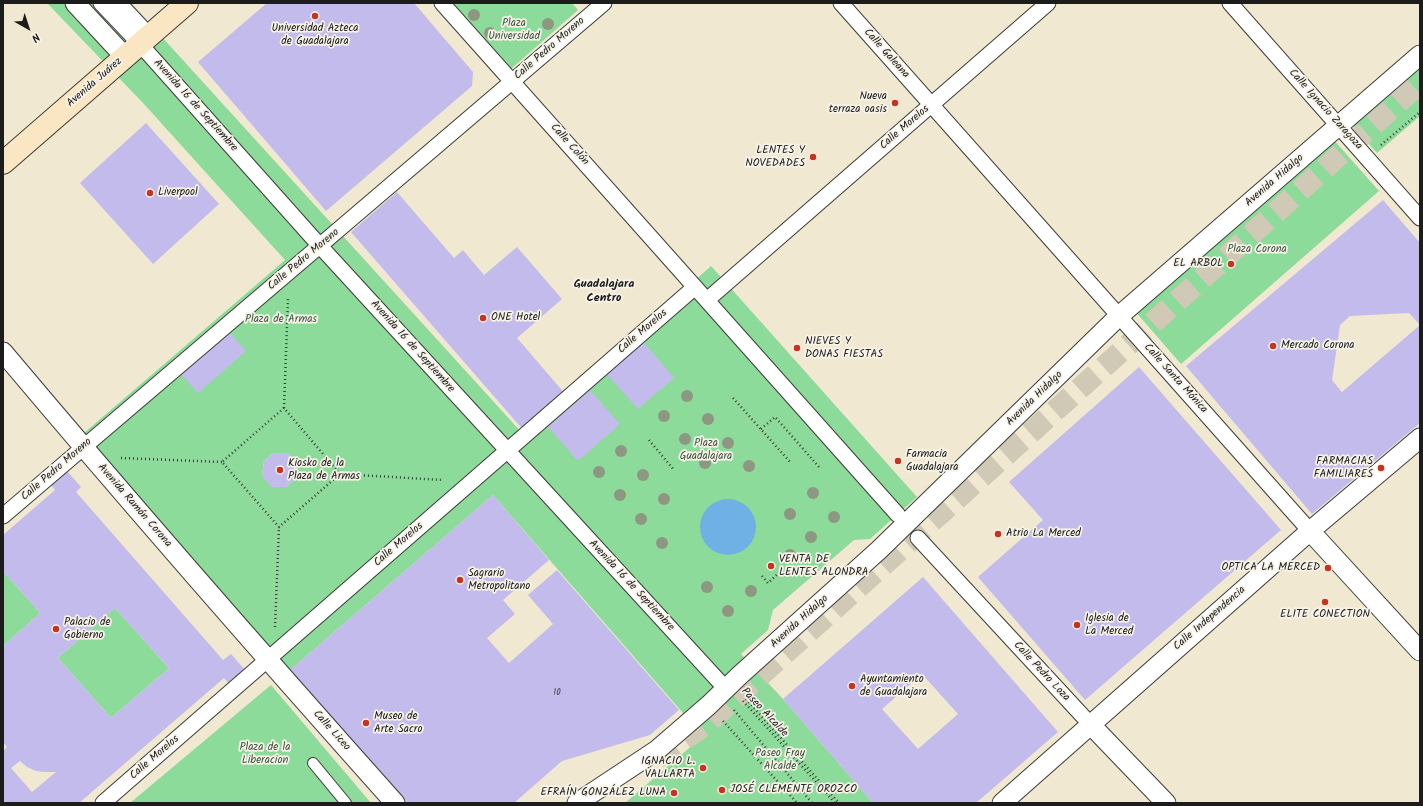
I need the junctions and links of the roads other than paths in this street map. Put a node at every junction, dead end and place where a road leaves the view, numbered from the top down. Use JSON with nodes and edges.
{"nodes":[{"id":1,"x":75,"y":3,"type":"edge"},
{"id":2,"x":101,"y":3,"type":"edge"},
{"id":3,"x":116,"y":3,"type":"edge"},
{"id":4,"x":187,"y":3,"type":"edge"},
{"id":5,"x":442,"y":3,"type":"edge"},
{"id":6,"x":604,"y":3,"type":"edge"},
{"id":7,"x":841,"y":3,"type":"edge"},
{"id":8,"x":1048,"y":3,"type":"edge"},
{"id":9,"x":1230,"y":3,"type":"edge"},
{"id":10,"x":137,"y":46,"type":"junction"},
{"id":11,"x":1420,"y":55,"type":"edge"},
{"id":12,"x":512,"y":82,"type":"junction"},
{"id":13,"x":931,"y":105,"type":"junction"},
{"id":14,"x":1338,"y":126,"type":"junction"},
{"id":15,"x":3,"y":163,"type":"edge"},
{"id":16,"x":1420,"y":218,"type":"edge"},
{"id":17,"x":320,"y":246,"type":"junction"},
{"id":18,"x":695,"y":287,"type":"junction"},
{"id":19,"x":707,"y":300,"type":"junction"},
{"id":20,"x":1119,"y":316,"type":"junction"},
{"id":21,"x":3,"y":352,"type":"edge"},
{"id":22,"x":1420,"y":438,"type":"edge"},
{"id":23,"x":507,"y":451,"type":"junction"},
{"id":24,"x":87,"y":452,"type":"junction"},
{"id":25,"x":898,"y":515,"type":"dead end"},
{"id":26,"x":3,"y":516,"type":"edge"},
{"id":27,"x":1310,"y":531,"type":"junction"},
{"id":28,"x":918,"y":538,"type":"dead end"},
{"id":29,"x":1420,"y":651,"type":"edge"},
{"id":30,"x":271,"y":657,"type":"junction"},
{"id":31,"x":727,"y":688,"type":"junction"},
{"id":32,"x":1091,"y":725,"type":"junction"},
{"id":33,"x":657,"y":750,"type":"junction"},
{"id":34,"x":313,"y":763,"type":"dead end"},
{"id":35,"x":103,"y":803,"type":"edge"},
{"id":36,"x":346,"y":803,"type":"edge"},
{"id":37,"x":395,"y":803,"type":"edge"},
{"id":38,"x":577,"y":803,"type":"edge"},
{"id":39,"x":594,"y":803,"type":"edge"},
{"id":40,"x":1002,"y":803,"type":"edge"},
{"id":41,"x":1166,"y":803,"type":"edge"}],
"edges":[{"from":1,"to":10,"type":"street","name":"Avenida 16 de Septiembre"},
{"from":2,"to":10,"type":"street","name":"Avenida 16 de Septiembre"},
{"from":3,"to":10,"type":"street","name":"Avenida 16 de Septiembre"},
{"from":4,"to":10,"type":"main road","name":"Avenida Juárez"},
{"from":5,"to":12,"type":"street","name":"Calle Colón"},
{"from":6,"to":12,"type":"street","name":"Calle Pedro Moreno"},
{"from":7,"to":13,"type":"street","name":"Calle Galeana"},
{"from":8,"to":13,"type":"street","name":"Calle Morelos"},
{"from":9,"to":14,"type":"street","name":"Calle Ignacio Zaragoza"},
{"from":10,"to":15,"type":"main road","name":"Avenida Juárez"},
{"from":10,"to":17,"type":"street","name":"Avenida 16 de Septiembre"},
{"from":11,"to":14,"type":"street","name":"Avenida Hidalgo"},
{"from":12,"to":17,"type":"street","name":"Calle Pedro Moreno"},
{"from":12,"to":18,"type":"street","name":"Calle Colón"},
{"from":13,"to":19,"type":"street","name":"Calle Morelos"},
{"from":13,"to":20,"type":"street","name":"Calle Santa Mónica"},
{"from":14,"to":16,"type":"street","name":"Calle Ignacio Zaragoza"},
{"from":14,"to":20,"type":"street","name":"Avenida Hidalgo"},
{"from":17,"to":23,"type":"street","name":"Avenida 16 de Septiembre"},
{"from":17,"to":24,"type":"street","name":"Calle Pedro Moreno"},
{"from":18,"to":19,"type":"street","name":"Calle Colón"},
{"from":18,"to":23,"type":"street","name":"Calle Morelos"},
{"from":19,"to":25,"type":"street","name":"Calle Colón"},
{"from":20,"to":27,"type":"street","name":"Calle Santa Mónica"},
{"from":20,"to":31,"type":"street","name":"Avenida Hidalgo"},
{"from":21,"to":24,"type":"street","name":"Avenida Ramón Corona"},
{"from":22,"to":27,"type":"street","name":"Calle Independencia"},
{"from":23,"to":30,"type":"street","name":"Calle Morelos"},
{"from":23,"to":31,"type":"street","name":"Avenida 16 de Septiembre"},
{"from":24,"to":26,"type":"street","name":"Calle Pedro Moreno"},
{"from":24,"to":30,"type":"street","name":"Avenida Ramón Corona"},
{"from":27,"to":29,"type":"street","name":"Calle Santa Mónica"},
{"from":27,"to":32,"type":"street","name":"Calle Independencia"},
{"from":28,"to":32,"type":"street","name":"Calle Pedro Loza"},
{"from":30,"to":35,"type":"street","name":"Calle Morelos"},
{"from":30,"to":37,"type":"street","name":"Calle Liceo"},
{"from":31,"to":33,"type":"street","name":"Avenida Hidalgo"},
{"from":32,"to":40,"type":"street","name":"Calle Independencia"},
{"from":32,"to":41,"type":"street","name":"Calle Pedro Loza"},
{"from":33,"to":38,"type":"street","name":"Avenida Hidalgo"},
{"from":33,"to":39,"type":"street","name":"Avenida Hidalgo"},
{"from":34,"to":36,"type":"lane"}]}
